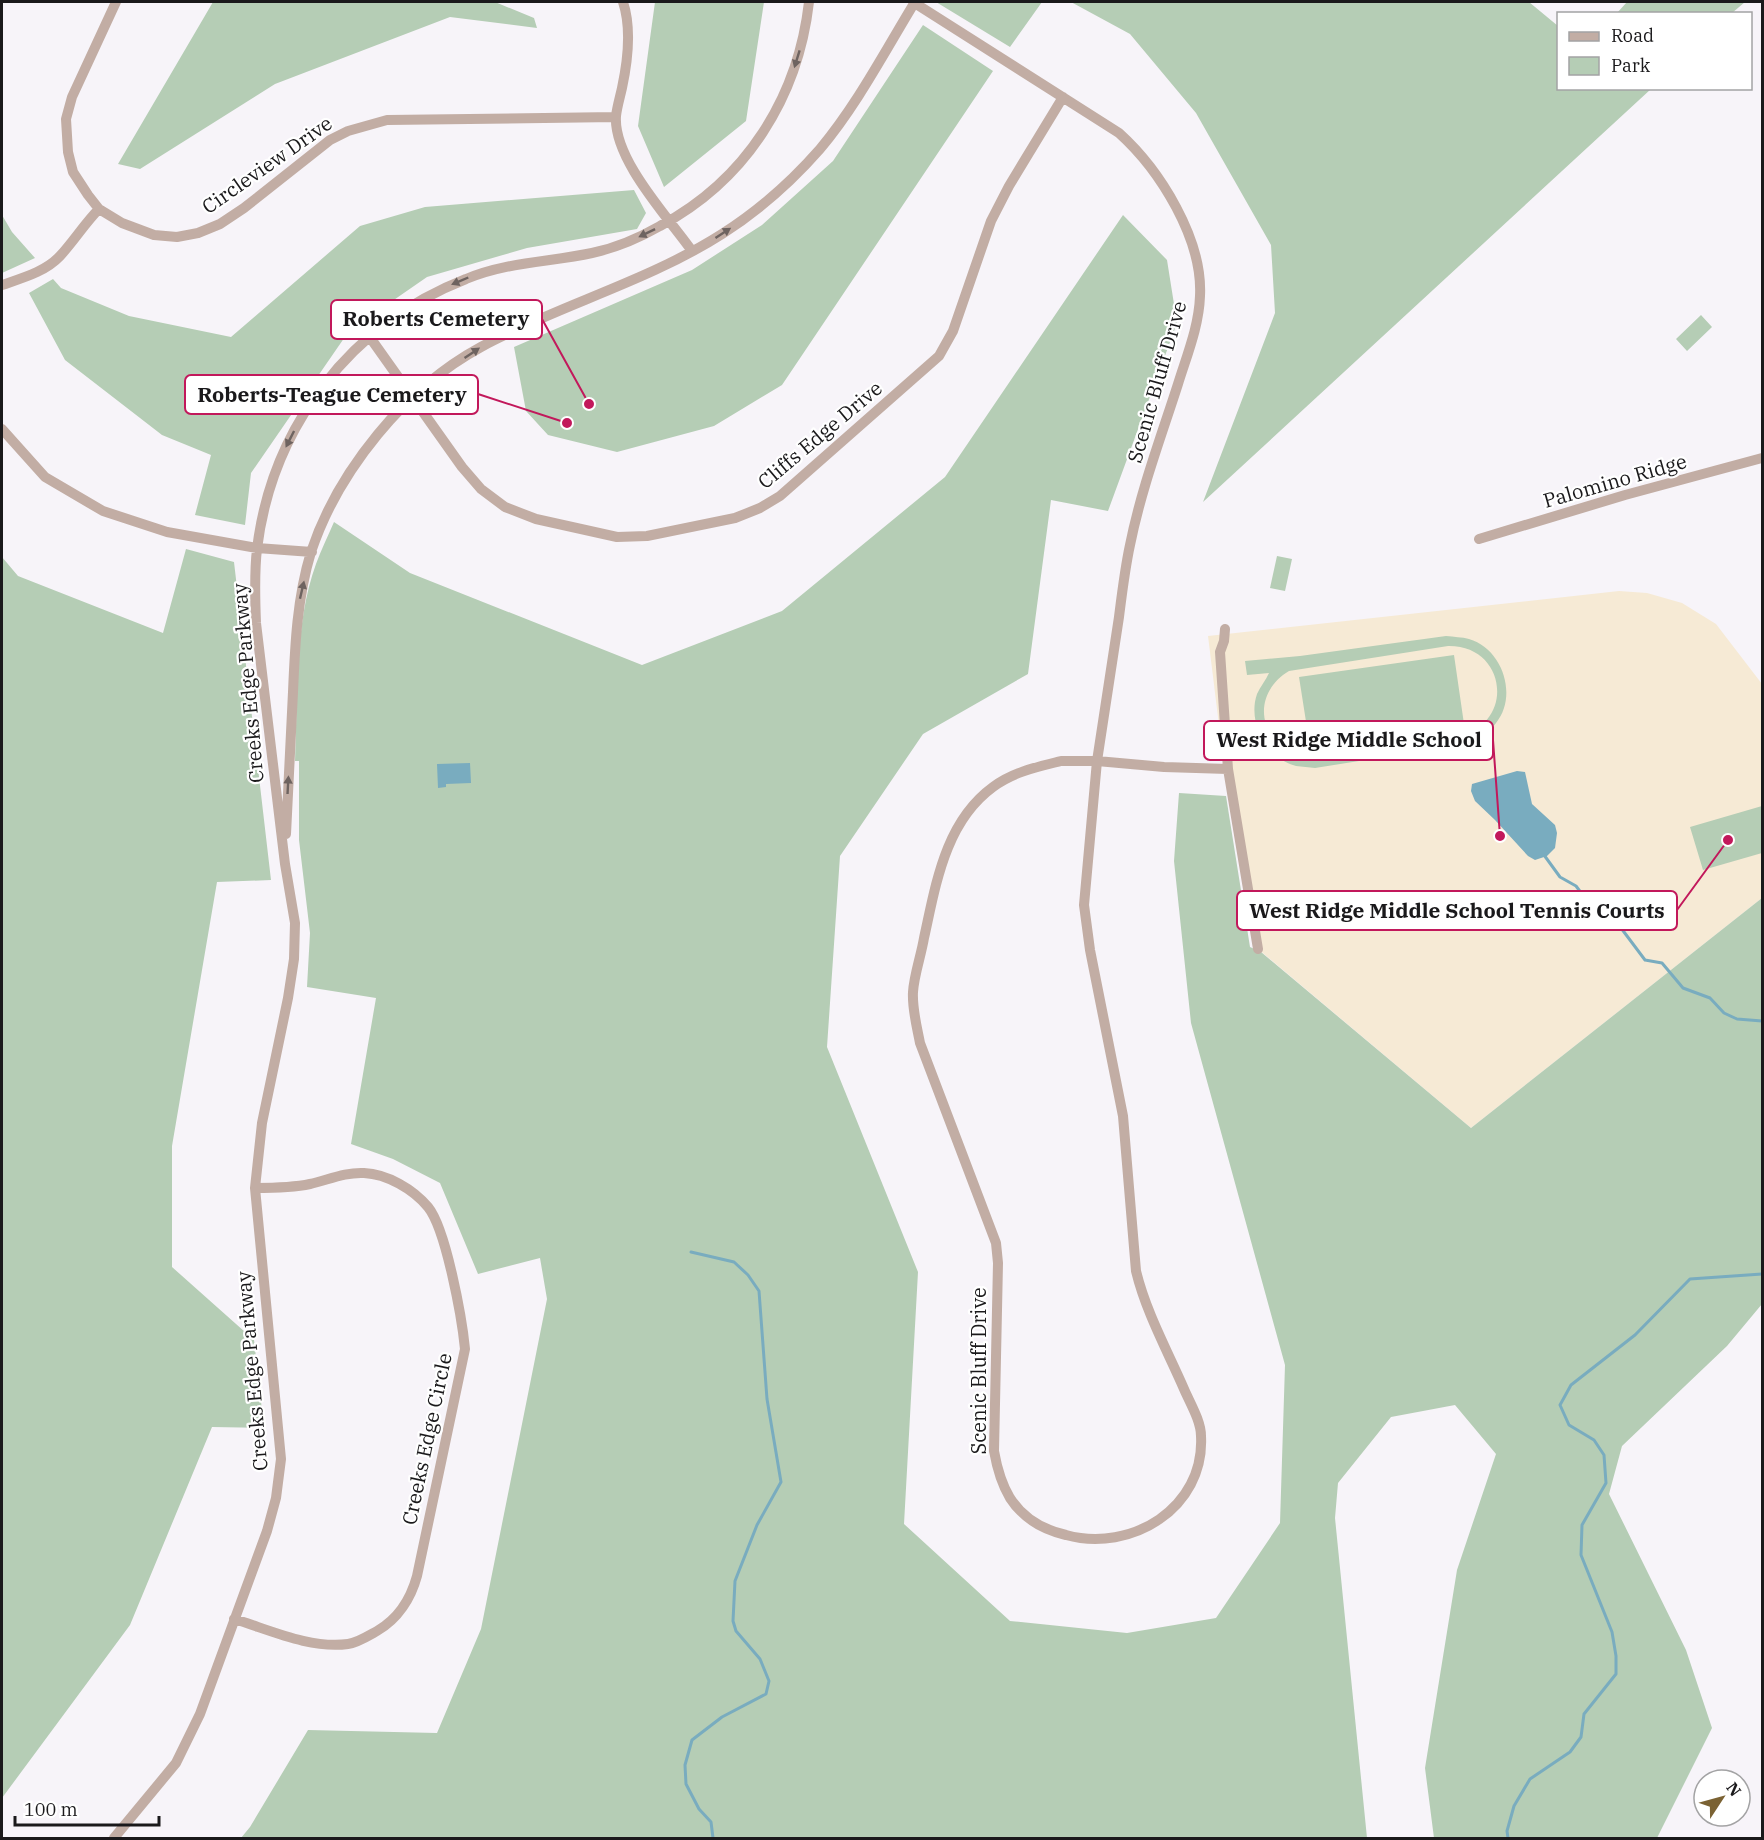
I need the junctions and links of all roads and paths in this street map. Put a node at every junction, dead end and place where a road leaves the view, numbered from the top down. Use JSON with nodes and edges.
{"nodes":[{"id":1,"x":116,"y":2,"type":"edge"},
{"id":2,"x":622,"y":2,"type":"edge"},
{"id":3,"x":809,"y":2,"type":"edge"},
{"id":4,"x":914,"y":2,"type":"edge"},
{"id":5,"x":1064,"y":96,"type":"junction"},
{"id":6,"x":616,"y":117,"type":"junction"},
{"id":7,"x":99,"y":208,"type":"junction"},
{"id":8,"x":670,"y":221,"type":"junction"},
{"id":9,"x":692,"y":251,"type":"junction"},
{"id":10,"x":2,"y":285,"type":"edge"},
{"id":11,"x":369,"y":336,"type":"junction"},
{"id":12,"x":412,"y":397,"type":"junction"},
{"id":13,"x":2,"y":429,"type":"edge"},
{"id":14,"x":1762,"y":458,"type":"edge"},
{"id":15,"x":1479,"y":539,"type":"dead end"},
{"id":16,"x":257,"y":548,"type":"junction"},
{"id":17,"x":312,"y":552,"type":"junction"},
{"id":18,"x":1225,"y":629,"type":"dead end"},
{"id":19,"x":1097,"y":760,"type":"junction"},
{"id":20,"x":1228,"y":769,"type":"junction"},
{"id":21,"x":285,"y":864,"type":"junction"},
{"id":22,"x":1258,"y":949,"type":"dead end"},
{"id":23,"x":255,"y":1188,"type":"junction"},
{"id":24,"x":234,"y":1619,"type":"junction"},
{"id":25,"x":114,"y":1839,"type":"edge"}],
"edges":[{"from":1,"to":7,"type":"street","name":"Circleview Drive"},
{"from":2,"to":6,"type":"street"},
{"from":3,"to":8,"type":"street","name":"Creeks Edge Parkway","one_way":true},
{"from":4,"to":5,"type":"street","name":"Scenic Bluff Drive"},
{"from":9,"to":4,"type":"street","name":"Creeks Edge Parkway","one_way":true},
{"from":5,"to":12,"type":"street","name":"Cliffs Edge Drive"},
{"from":5,"to":19,"type":"street","name":"Scenic Bluff Drive"},
{"from":6,"to":7,"type":"street","name":"Circleview Drive"},
{"from":6,"to":8,"type":"street"},
{"from":7,"to":10,"type":"street"},
{"from":8,"to":9,"type":"street"},
{"from":8,"to":11,"type":"street","name":"Creeks Edge Parkway","one_way":true},
{"from":12,"to":9,"type":"street","name":"Creeks Edge Parkway","one_way":true},
{"from":11,"to":12,"type":"street","name":"Cliffs Edge Drive"},
{"from":11,"to":16,"type":"street","name":"Creeks Edge Parkway","one_way":true},
{"from":12,"to":17,"type":"street","name":"Creeks Edge Parkway"},
{"from":13,"to":16,"type":"street"},
{"from":14,"to":15,"type":"street","name":"Palomino Ridge"},
{"from":16,"to":17,"type":"street"},
{"from":16,"to":21,"type":"street","name":"Creeks Edge Parkway"},
{"from":21,"to":17,"type":"street","name":"Creeks Edge Parkway","one_way":true},
{"from":18,"to":20,"type":"street"},
{"from":19,"to":19,"type":"street","name":"Scenic Bluff Drive"},
{"from":19,"to":20,"type":"street","name":"Scenic Bluff Drive"},
{"from":20,"to":22,"type":"street"},
{"from":21,"to":23,"type":"street","name":"Creeks Edge Parkway"},
{"from":23,"to":24,"type":"street","name":"Creeks Edge Parkway"},
{"from":23,"to":24,"type":"street","name":"Creeks Edge Circle"},
{"from":24,"to":25,"type":"street","name":"Creeks Edge Parkway"}]}
